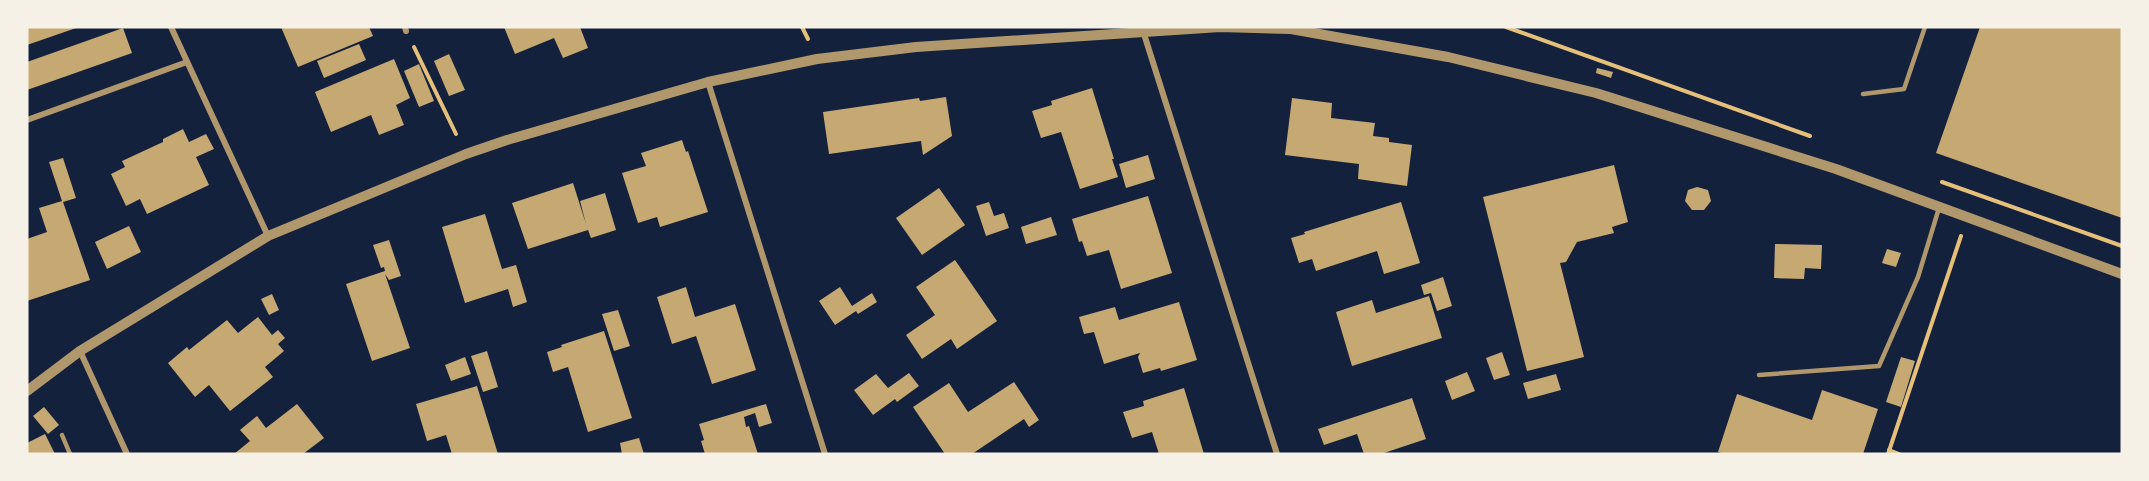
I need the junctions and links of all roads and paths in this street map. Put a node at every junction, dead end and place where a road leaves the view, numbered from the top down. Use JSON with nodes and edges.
{"nodes":[{"id":1,"x":171,"y":27,"type":"edge"},
{"id":2,"x":1925,"y":27,"type":"edge"},
{"id":3,"x":1292,"y":28,"type":"edge"},
{"id":4,"x":406,"y":29,"type":"edge"},
{"id":5,"x":1144,"y":34,"type":"junction"},
{"id":6,"x":187,"y":62,"type":"junction"},
{"id":7,"x":708,"y":82,"type":"junction"},
{"id":8,"x":1863,"y":94,"type":"dead end"},
{"id":9,"x":27,"y":120,"type":"edge"},
{"id":10,"x":466,"y":154,"type":"junction"},
{"id":11,"x":1939,"y":208,"type":"junction"},
{"id":12,"x":1968,"y":217,"type":"junction"},
{"id":13,"x":268,"y":236,"type":"junction"},
{"id":14,"x":2122,"y":274,"type":"edge"},
{"id":15,"x":80,"y":351,"type":"junction"},
{"id":16,"x":1759,"y":375,"type":"dead end"},
{"id":17,"x":27,"y":391,"type":"edge"},
{"id":18,"x":62,"y":435,"type":"dead end"},
{"id":19,"x":1889,"y":452,"type":"edge"},
{"id":20,"x":70,"y":454,"type":"edge"},
{"id":21,"x":127,"y":454,"type":"edge"},
{"id":22,"x":825,"y":454,"type":"edge"},
{"id":23,"x":1277,"y":454,"type":"edge"},
{"id":24,"x":1899,"y":454,"type":"edge"}],
"edges":[{"from":1,"to":6,"type":"street"},
{"from":2,"to":8,"type":"lane"},
{"from":3,"to":5,"type":"street"},
{"from":3,"to":11,"type":"street"},
{"from":4,"to":10,"type":"path"},
{"from":5,"to":7,"type":"street"},
{"from":5,"to":23,"type":"street"},
{"from":6,"to":9,"type":"street"},
{"from":6,"to":13,"type":"street"},
{"from":7,"to":10,"type":"street"},
{"from":7,"to":22,"type":"street"},
{"from":10,"to":13,"type":"street"},
{"from":11,"to":12,"type":"street"},
{"from":11,"to":16,"type":"lane"},
{"from":12,"to":14,"type":"street"},
{"from":12,"to":19,"type":"path"},
{"from":13,"to":15,"type":"street"},
{"from":15,"to":17,"type":"street"},
{"from":15,"to":21,"type":"street"},
{"from":18,"to":20,"type":"lane"},
{"from":19,"to":24,"type":"path"}]}
